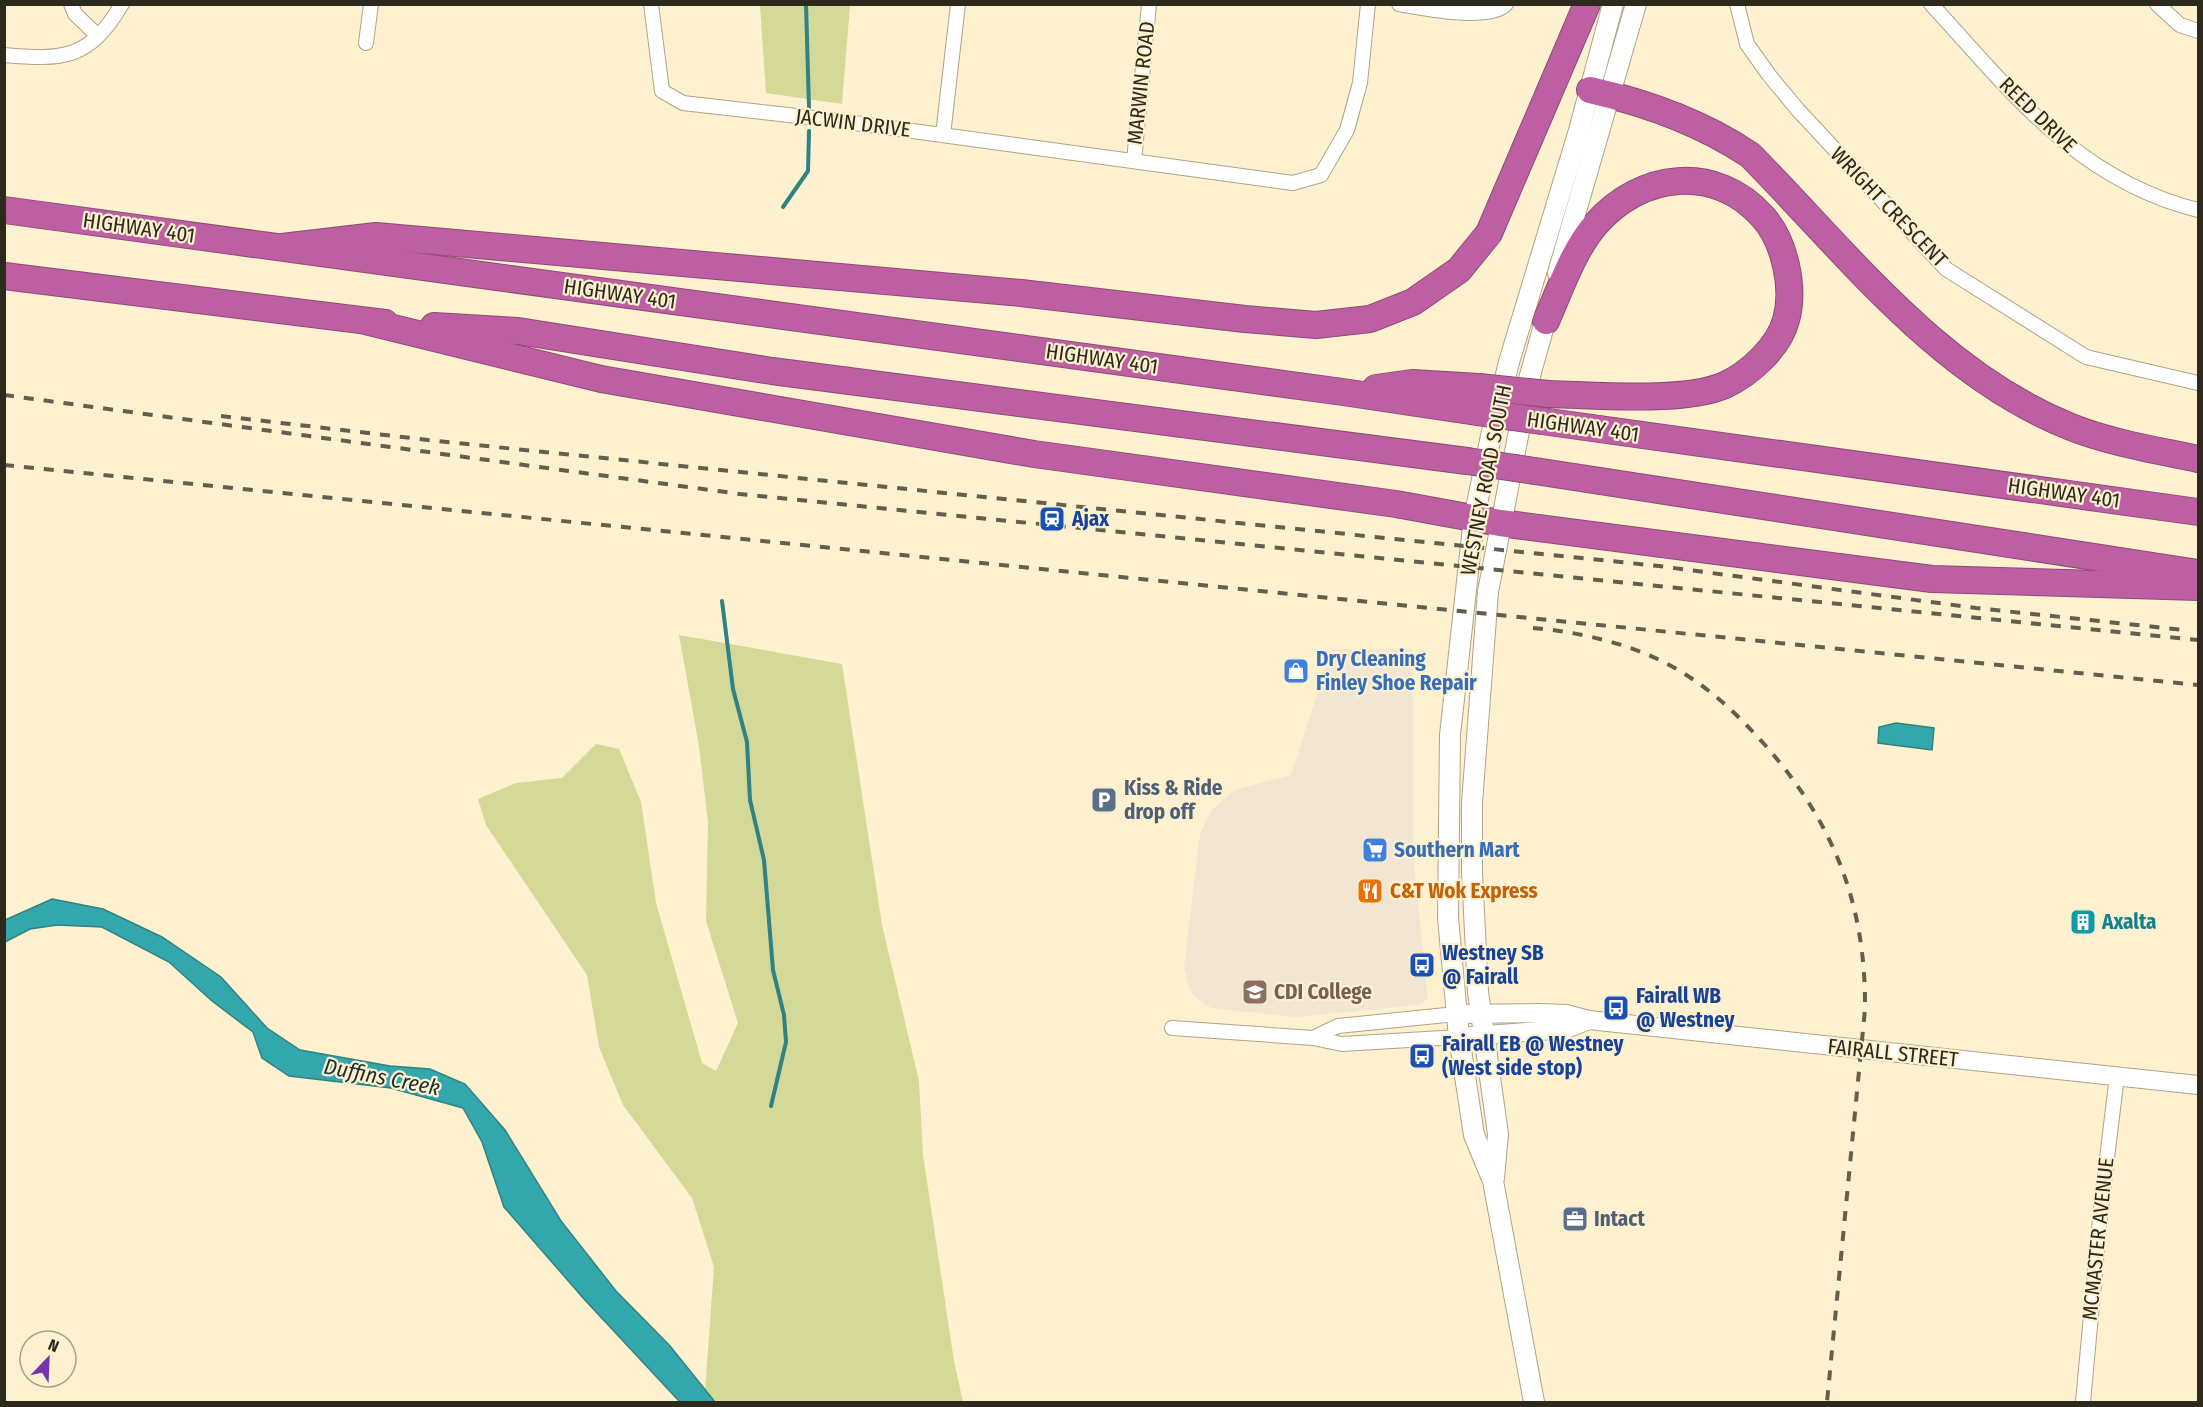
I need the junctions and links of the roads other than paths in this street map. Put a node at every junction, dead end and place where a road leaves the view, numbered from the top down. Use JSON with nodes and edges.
{"nodes":[{"id":1,"x":71,"y":4,"type":"edge"},
{"id":2,"x":122,"y":4,"type":"edge"},
{"id":3,"x":371,"y":4,"type":"edge"},
{"id":4,"x":651,"y":4,"type":"edge"},
{"id":5,"x":958,"y":4,"type":"edge"},
{"id":6,"x":1149,"y":4,"type":"edge"},
{"id":7,"x":1368,"y":4,"type":"edge"},
{"id":8,"x":1399,"y":4,"type":"edge"},
{"id":9,"x":1506,"y":4,"type":"edge"},
{"id":10,"x":1587,"y":4,"type":"edge"},
{"id":11,"x":1613,"y":4,"type":"edge"},
{"id":12,"x":1636,"y":4,"type":"edge"},
{"id":13,"x":1737,"y":4,"type":"edge"},
{"id":14,"x":1931,"y":4,"type":"edge"},
{"id":15,"x":2157,"y":4,"type":"edge"},
{"id":16,"x":2199,"y":31,"type":"edge"},
{"id":17,"x":97,"y":35,"type":"junction"},
{"id":18,"x":366,"y":43,"type":"dead end"},
{"id":19,"x":4,"y":55,"type":"edge"},
{"id":20,"x":1601,"y":92,"type":"junction"},
{"id":21,"x":943,"y":135,"type":"junction"},
{"id":22,"x":1134,"y":161,"type":"junction"},
{"id":23,"x":4,"y":210,"type":"edge"},
{"id":24,"x":2199,"y":210,"type":"edge"},
{"id":25,"x":282,"y":247,"type":"junction"},
{"id":26,"x":4,"y":276,"type":"edge"},
{"id":27,"x":1546,"y":321,"type":"junction"},
{"id":28,"x":369,"y":322,"type":"junction"},
{"id":29,"x":2199,"y":383,"type":"edge"},
{"id":30,"x":1343,"y":392,"type":"junction"},
{"id":31,"x":2199,"y":459,"type":"edge"},
{"id":32,"x":2199,"y":512,"type":"edge"},
{"id":33,"x":1474,"y":518,"type":"junction"},
{"id":34,"x":1500,"y":523,"type":"junction"},
{"id":35,"x":2199,"y":573,"type":"edge"},
{"id":36,"x":2199,"y":587,"type":"edge"},
{"id":37,"x":1456,"y":1014,"type":"junction"},
{"id":38,"x":1481,"y":1014,"type":"junction"},
{"id":39,"x":1589,"y":1020,"type":"junction"},
{"id":40,"x":1172,"y":1028,"type":"dead end"},
{"id":41,"x":1484,"y":1036,"type":"junction"},
{"id":42,"x":1459,"y":1037,"type":"junction"},
{"id":43,"x":1314,"y":1038,"type":"junction"},
{"id":44,"x":2117,"y":1076,"type":"junction"},
{"id":45,"x":2199,"y":1085,"type":"edge"},
{"id":46,"x":1493,"y":1181,"type":"junction"},
{"id":47,"x":1534,"y":1402,"type":"edge"},
{"id":48,"x":2084,"y":1402,"type":"edge"}],
"edges":[{"from":1,"to":17,"type":"street"},
{"from":2,"to":17,"type":"street"},
{"from":3,"to":18,"type":"street"},
{"from":4,"to":21,"type":"street","name":"JACWIN DRIVE"},
{"from":5,"to":21,"type":"street"},
{"from":6,"to":22,"type":"street","name":"MARWIN ROAD"},
{"from":7,"to":22,"type":"street","name":"JACWIN DRIVE"},
{"from":8,"to":9,"type":"street"},
{"from":10,"to":25,"type":"highway"},
{"from":11,"to":20,"type":"main road","name":"WESTNEY ROAD SOUTH"},
{"from":12,"to":20,"type":"main road","name":"WESTNEY ROAD SOUTH"},
{"from":13,"to":29,"type":"street","name":"WRIGHT CRESCENT"},
{"from":14,"to":24,"type":"street","name":"REED DRIVE"},
{"from":15,"to":16,"type":"street"},
{"from":17,"to":19,"type":"street"},
{"from":20,"to":27,"type":"main road","name":"WESTNEY ROAD SOUTH"},
{"from":20,"to":31,"type":"highway"},
{"from":20,"to":33,"type":"main road","name":"WESTNEY ROAD SOUTH"},
{"from":21,"to":22,"type":"street","name":"JACWIN DRIVE"},
{"from":23,"to":25,"type":"highway","name":"HIGHWAY 401"},
{"from":25,"to":30,"type":"highway","name":"HIGHWAY 401"},
{"from":26,"to":28,"type":"highway"},
{"from":27,"to":30,"type":"highway","bridge":true},
{"from":27,"to":34,"type":"main road","name":"WESTNEY ROAD SOUTH"},
{"from":28,"to":33,"type":"highway"},
{"from":28,"to":35,"type":"highway","bridge":true},
{"from":30,"to":32,"type":"highway","name":"HIGHWAY 401","bridge":true},
{"from":33,"to":34,"type":"highway"},
{"from":33,"to":37,"type":"main road","name":"WESTNEY ROAD SOUTH"},
{"from":34,"to":36,"type":"highway"},
{"from":34,"to":38,"type":"main road","name":"WESTNEY ROAD SOUTH"},
{"from":37,"to":38,"type":"street","name":"FAIRALL STREET"},
{"from":37,"to":42,"type":"main road","name":"WESTNEY ROAD SOUTH"},
{"from":37,"to":43,"type":"street"},
{"from":38,"to":39,"type":"street","name":"FAIRALL STREET"},
{"from":38,"to":41,"type":"main road","name":"WESTNEY ROAD SOUTH"},
{"from":39,"to":41,"type":"street","name":"FAIRALL STREET"},
{"from":39,"to":44,"type":"street","name":"FAIRALL STREET"},
{"from":40,"to":43,"type":"street"},
{"from":41,"to":42,"type":"street","name":"FAIRALL STREET"},
{"from":41,"to":46,"type":"main road","name":"WESTNEY ROAD SOUTH"},
{"from":42,"to":43,"type":"street"},
{"from":42,"to":46,"type":"main road","name":"WESTNEY ROAD SOUTH"},
{"from":44,"to":45,"type":"street","name":"FAIRALL STREET"},
{"from":44,"to":48,"type":"street","name":"MCMASTER AVENUE"},
{"from":46,"to":47,"type":"main road","name":"WESTNEY ROAD SOUTH"}]}
